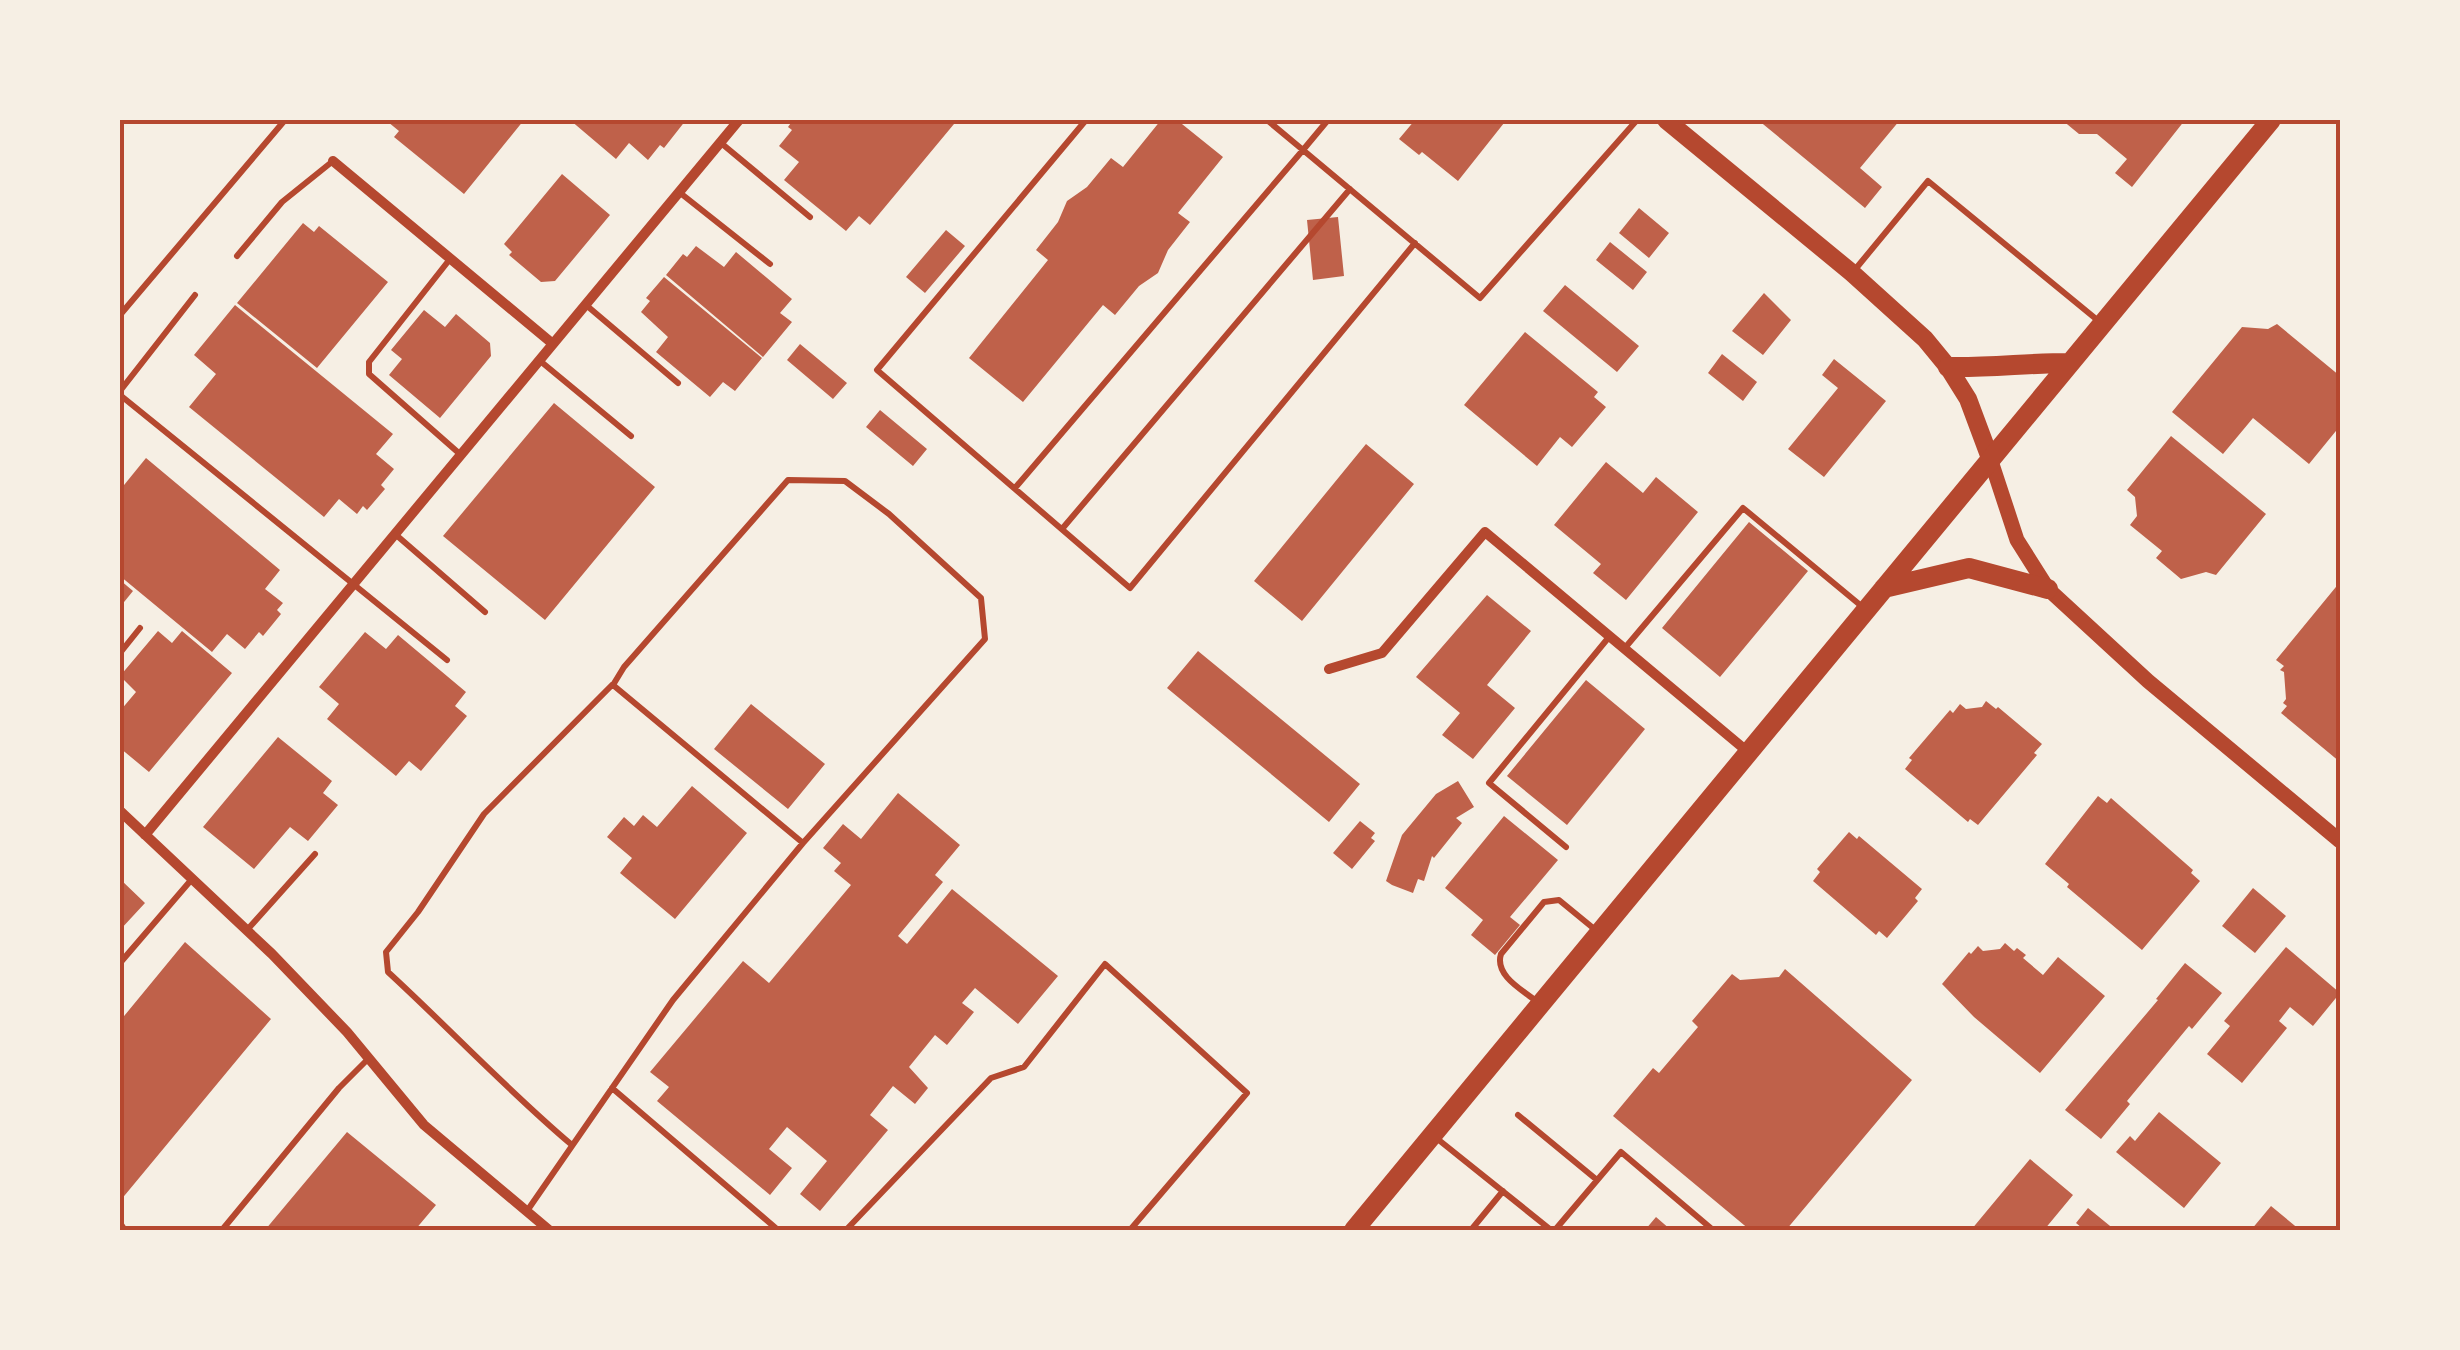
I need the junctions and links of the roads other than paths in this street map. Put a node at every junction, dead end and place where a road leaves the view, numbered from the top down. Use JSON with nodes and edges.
{"nodes":[{"id":1,"x":285,"y":120,"type":"edge"},
{"id":2,"x":739,"y":120,"type":"edge"},
{"id":3,"x":1086,"y":120,"type":"edge"},
{"id":4,"x":1267,"y":120,"type":"edge"},
{"id":5,"x":1328,"y":120,"type":"edge"},
{"id":6,"x":1637,"y":120,"type":"edge"},
{"id":7,"x":1666,"y":120,"type":"edge"},
{"id":8,"x":2271,"y":120,"type":"edge"},
{"id":9,"x":721,"y":143,"type":"junction"},
{"id":10,"x":1304,"y":150,"type":"junction"},
{"id":11,"x":333,"y":161,"type":"joint"},
{"id":12,"x":1350,"y":189,"type":"junction"},
{"id":13,"x":678,"y":192,"type":"junction"},
{"id":14,"x":810,"y":217,"type":"dead end"},
{"id":15,"x":1415,"y":244,"type":"junction"},
{"id":16,"x":237,"y":256,"type":"dead end"},
{"id":17,"x":450,"y":259,"type":"junction"},
{"id":18,"x":770,"y":264,"type":"dead end"},
{"id":19,"x":1852,"y":274,"type":"junction"},
{"id":20,"x":195,"y":295,"type":"dead end"},
{"id":21,"x":586,"y":304,"type":"junction"},
{"id":22,"x":120,"y":315,"type":"edge"},
{"id":23,"x":2102,"y":324,"type":"junction"},
{"id":24,"x":552,"y":344,"type":"junction"},
{"id":25,"x":540,"y":360,"type":"junction"},
{"id":26,"x":2069,"y":363,"type":"junction"},
{"id":27,"x":1948,"y":367,"type":"junction"},
{"id":28,"x":678,"y":384,"type":"dead end"},
{"id":29,"x":120,"y":393,"type":"edge"},
{"id":30,"x":631,"y":436,"type":"dead end"},
{"id":31,"x":461,"y":455,"type":"junction"},
{"id":32,"x":1990,"y":458,"type":"junction"},
{"id":33,"x":1015,"y":488,"type":"junction"},
{"id":34,"x":1062,"y":529,"type":"junction"},
{"id":35,"x":395,"y":534,"type":"junction"},
{"id":36,"x":353,"y":585,"type":"junction"},
{"id":37,"x":1884,"y":588,"type":"junction"},
{"id":38,"x":2048,"y":589,"type":"junction"},
{"id":39,"x":1866,"y":610,"type":"junction"},
{"id":40,"x":485,"y":612,"type":"dead end"},
{"id":41,"x":140,"y":628,"type":"dead end"},
{"id":42,"x":1609,"y":638,"type":"junction"},
{"id":43,"x":1624,"y":649,"type":"junction"},
{"id":44,"x":120,"y":653,"type":"edge"},
{"id":45,"x":447,"y":660,"type":"dead end"},
{"id":46,"x":1329,"y":669,"type":"dead end"},
{"id":47,"x":612,"y":685,"type":"junction"},
{"id":48,"x":1748,"y":752,"type":"junction"},
{"id":49,"x":120,"y":811,"type":"edge"},
{"id":50,"x":145,"y":835,"type":"junction"},
{"id":51,"x":2340,"y":841,"type":"edge"},
{"id":52,"x":803,"y":843,"type":"junction"},
{"id":53,"x":1566,"y":847,"type":"dead end"},
{"id":54,"x":315,"y":854,"type":"dead end"},
{"id":55,"x":192,"y":879,"type":"junction"},
{"id":56,"x":247,"y":930,"type":"junction"},
{"id":57,"x":1599,"y":933,"type":"junction"},
{"id":58,"x":120,"y":963,"type":"edge"},
{"id":59,"x":1540,"y":1004,"type":"junction"},
{"id":60,"x":368,"y":1058,"type":"junction"},
{"id":61,"x":612,"y":1088,"type":"junction"},
{"id":62,"x":1518,"y":1115,"type":"dead end"},
{"id":63,"x":1432,"y":1135,"type":"junction"},
{"id":64,"x":572,"y":1145,"type":"junction"},
{"id":65,"x":1597,"y":1180,"type":"junction"},
{"id":66,"x":1503,"y":1192,"type":"junction"},
{"id":67,"x":527,"y":1211,"type":"junction"},
{"id":68,"x":222,"y":1230,"type":"edge"},
{"id":69,"x":550,"y":1230,"type":"edge"},
{"id":70,"x":778,"y":1230,"type":"edge"},
{"id":71,"x":846,"y":1230,"type":"edge"},
{"id":72,"x":1130,"y":1230,"type":"edge"},
{"id":73,"x":1354,"y":1230,"type":"edge"},
{"id":74,"x":1471,"y":1230,"type":"edge"},
{"id":75,"x":1553,"y":1230,"type":"edge"},
{"id":76,"x":1713,"y":1230,"type":"edge"}],
"edges":[{"from":1,"to":22,"type":"lane"},
{"from":2,"to":9,"type":"street"},
{"from":3,"to":33,"type":"lane"},
{"from":4,"to":10,"type":"lane"},
{"from":5,"to":10,"type":"lane"},
{"from":6,"to":15,"type":"lane"},
{"from":7,"to":19,"type":"main road"},
{"from":8,"to":23,"type":"main road"},
{"from":9,"to":13,"type":"street"},
{"from":9,"to":14,"type":"lane"},
{"from":10,"to":12,"type":"lane"},
{"from":10,"to":33,"type":"lane"},
{"from":11,"to":16,"type":"lane"},
{"from":11,"to":17,"type":"street"},
{"from":12,"to":15,"type":"lane"},
{"from":12,"to":34,"type":"lane"},
{"from":13,"to":18,"type":"lane"},
{"from":13,"to":21,"type":"street"},
{"from":15,"to":34,"type":"lane"},
{"from":17,"to":24,"type":"street"},
{"from":17,"to":31,"type":"lane"},
{"from":19,"to":23,"type":"lane"},
{"from":19,"to":27,"type":"main road"},
{"from":20,"to":29,"type":"lane"},
{"from":21,"to":24,"type":"street"},
{"from":21,"to":28,"type":"lane"},
{"from":23,"to":26,"type":"main road"},
{"from":24,"to":25,"type":"street"},
{"from":25,"to":30,"type":"lane"},
{"from":25,"to":31,"type":"street"},
{"from":26,"to":27,"type":"main road"},
{"from":26,"to":32,"type":"main road"},
{"from":27,"to":32,"type":"main road"},
{"from":29,"to":36,"type":"lane"},
{"from":31,"to":35,"type":"street"},
{"from":32,"to":37,"type":"main road"},
{"from":32,"to":38,"type":"street"},
{"from":33,"to":34,"type":"lane"},
{"from":35,"to":36,"type":"street"},
{"from":35,"to":40,"type":"lane"},
{"from":36,"to":45,"type":"lane"},
{"from":36,"to":50,"type":"street"},
{"from":37,"to":38,"type":"main road"},
{"from":37,"to":39,"type":"main road"},
{"from":38,"to":51,"type":"street"},
{"from":39,"to":43,"type":"lane"},
{"from":39,"to":48,"type":"main road"},
{"from":41,"to":44,"type":"lane"},
{"from":42,"to":43,"type":"street"},
{"from":42,"to":46,"type":"street"},
{"from":42,"to":53,"type":"lane"},
{"from":43,"to":48,"type":"street"},
{"from":47,"to":52,"type":"lane"},
{"from":47,"to":52,"type":"lane"},
{"from":47,"to":64,"type":"lane"},
{"from":48,"to":57,"type":"main road"},
{"from":49,"to":50,"type":"street"},
{"from":50,"to":55,"type":"street"},
{"from":52,"to":61,"type":"lane"},
{"from":54,"to":56,"type":"lane"},
{"from":55,"to":56,"type":"street"},
{"from":55,"to":58,"type":"lane"},
{"from":56,"to":60,"type":"street"},
{"from":57,"to":59,"type":"main road"},
{"from":57,"to":59,"type":"lane"},
{"from":59,"to":63,"type":"main road"},
{"from":60,"to":67,"type":"street"},
{"from":60,"to":68,"type":"lane"},
{"from":61,"to":64,"type":"lane"},
{"from":61,"to":70,"type":"lane"},
{"from":62,"to":65,"type":"lane"},
{"from":63,"to":66,"type":"lane"},
{"from":63,"to":73,"type":"main road"},
{"from":64,"to":67,"type":"lane"},
{"from":65,"to":75,"type":"lane"},
{"from":65,"to":76,"type":"lane"},
{"from":66,"to":74,"type":"lane"},
{"from":66,"to":75,"type":"lane"},
{"from":67,"to":69,"type":"street"},
{"from":71,"to":72,"type":"lane"}]}
